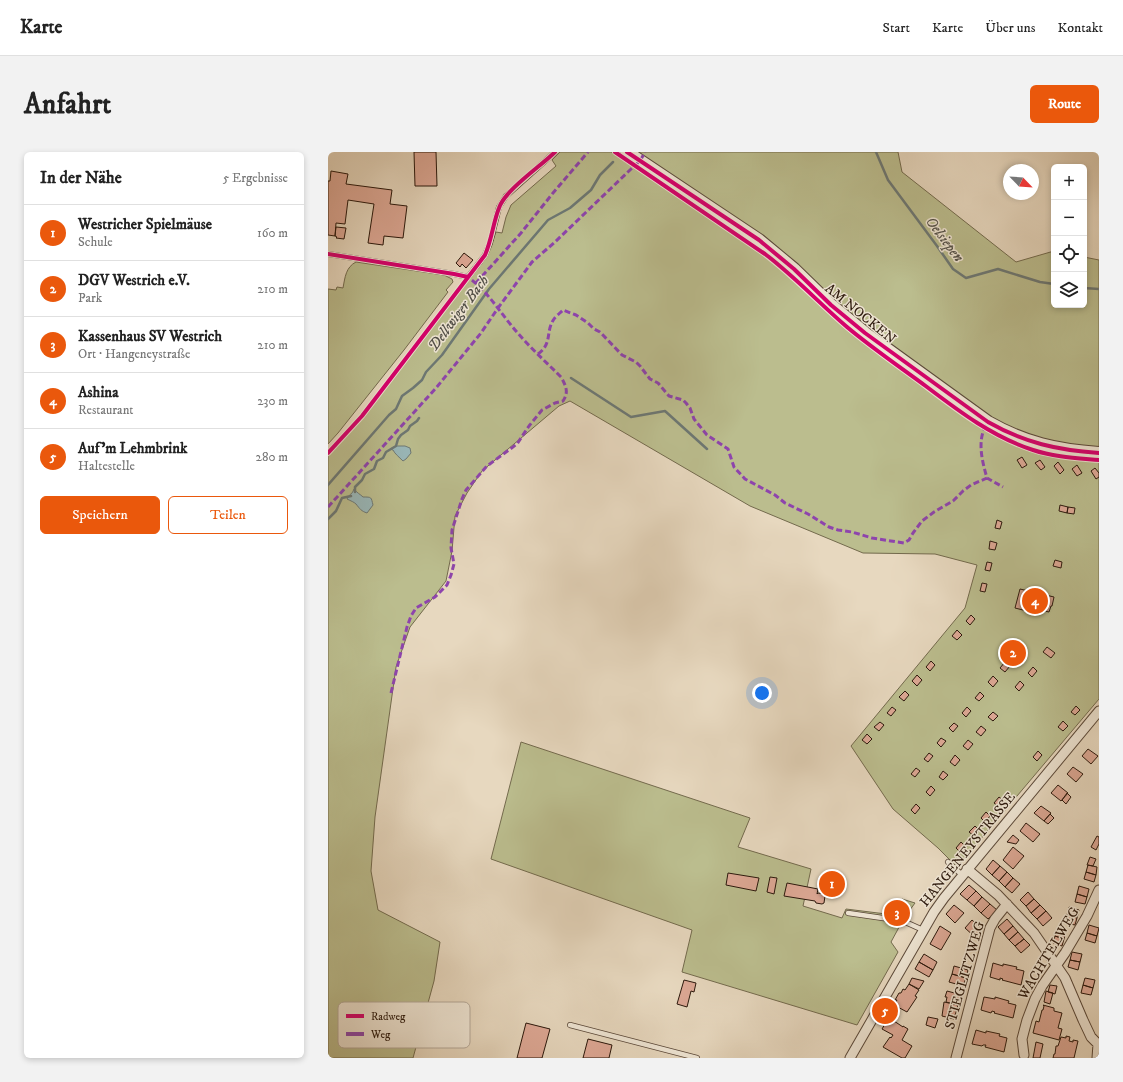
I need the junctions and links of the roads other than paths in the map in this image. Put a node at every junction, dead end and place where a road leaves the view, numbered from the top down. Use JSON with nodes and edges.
{"nodes":[{"id":1,"x":555,"y":152,"type":"edge"},
{"id":2,"x":627,"y":152,"type":"edge"},
{"id":3,"x":328,"y":254,"type":"edge"},
{"id":4,"x":1099,"y":453,"type":"edge"},
{"id":5,"x":1099,"y":711,"type":"edge"},
{"id":6,"x":948,"y":862,"type":"dead end"},
{"id":7,"x":965,"y":872,"type":"junction"},
{"id":8,"x":1099,"y":890,"type":"edge"},
{"id":9,"x":1007,"y":904,"type":"junction"},
{"id":10,"x":848,"y":913,"type":"dead end"},
{"id":11,"x":923,"y":930,"type":"junction"},
{"id":12,"x":1057,"y":965,"type":"junction"},
{"id":13,"x":570,"y":1025,"type":"dead end"},
{"id":14,"x":1099,"y":1044,"type":"edge"},
{"id":15,"x":1024,"y":1054,"type":"dead end"},
{"id":16,"x":697,"y":1058,"type":"edge"},
{"id":17,"x":850,"y":1058,"type":"edge"},
{"id":18,"x":956,"y":1058,"type":"edge"},
{"id":19,"x":1097,"y":1058,"type":"edge"}],
"edges":[{"from":1,"to":3,"type":"lane"},
{"from":2,"to":4,"type":"street","name":"AM NOCKEN"},
{"from":5,"to":7,"type":"street","name":"HANGENEYSTRASSE"},
{"from":6,"to":7,"type":"lane"},
{"from":7,"to":9,"type":"street"},
{"from":7,"to":11,"type":"street","name":"HANGENEYSTRASSE"},
{"from":8,"to":12,"type":"street","name":"WACHTELWEG"},
{"from":9,"to":12,"type":"street"},
{"from":9,"to":18,"type":"street","name":"STIEGLITZWEG"},
{"from":10,"to":11,"type":"lane"},
{"from":11,"to":17,"type":"street","name":"HANGENEYSTRASSE"},
{"from":12,"to":14,"type":"street"},
{"from":12,"to":15,"type":"street","name":"WACHTELWEG"},
{"from":13,"to":16,"type":"lane"},
{"from":14,"to":19,"type":"street"}]}
